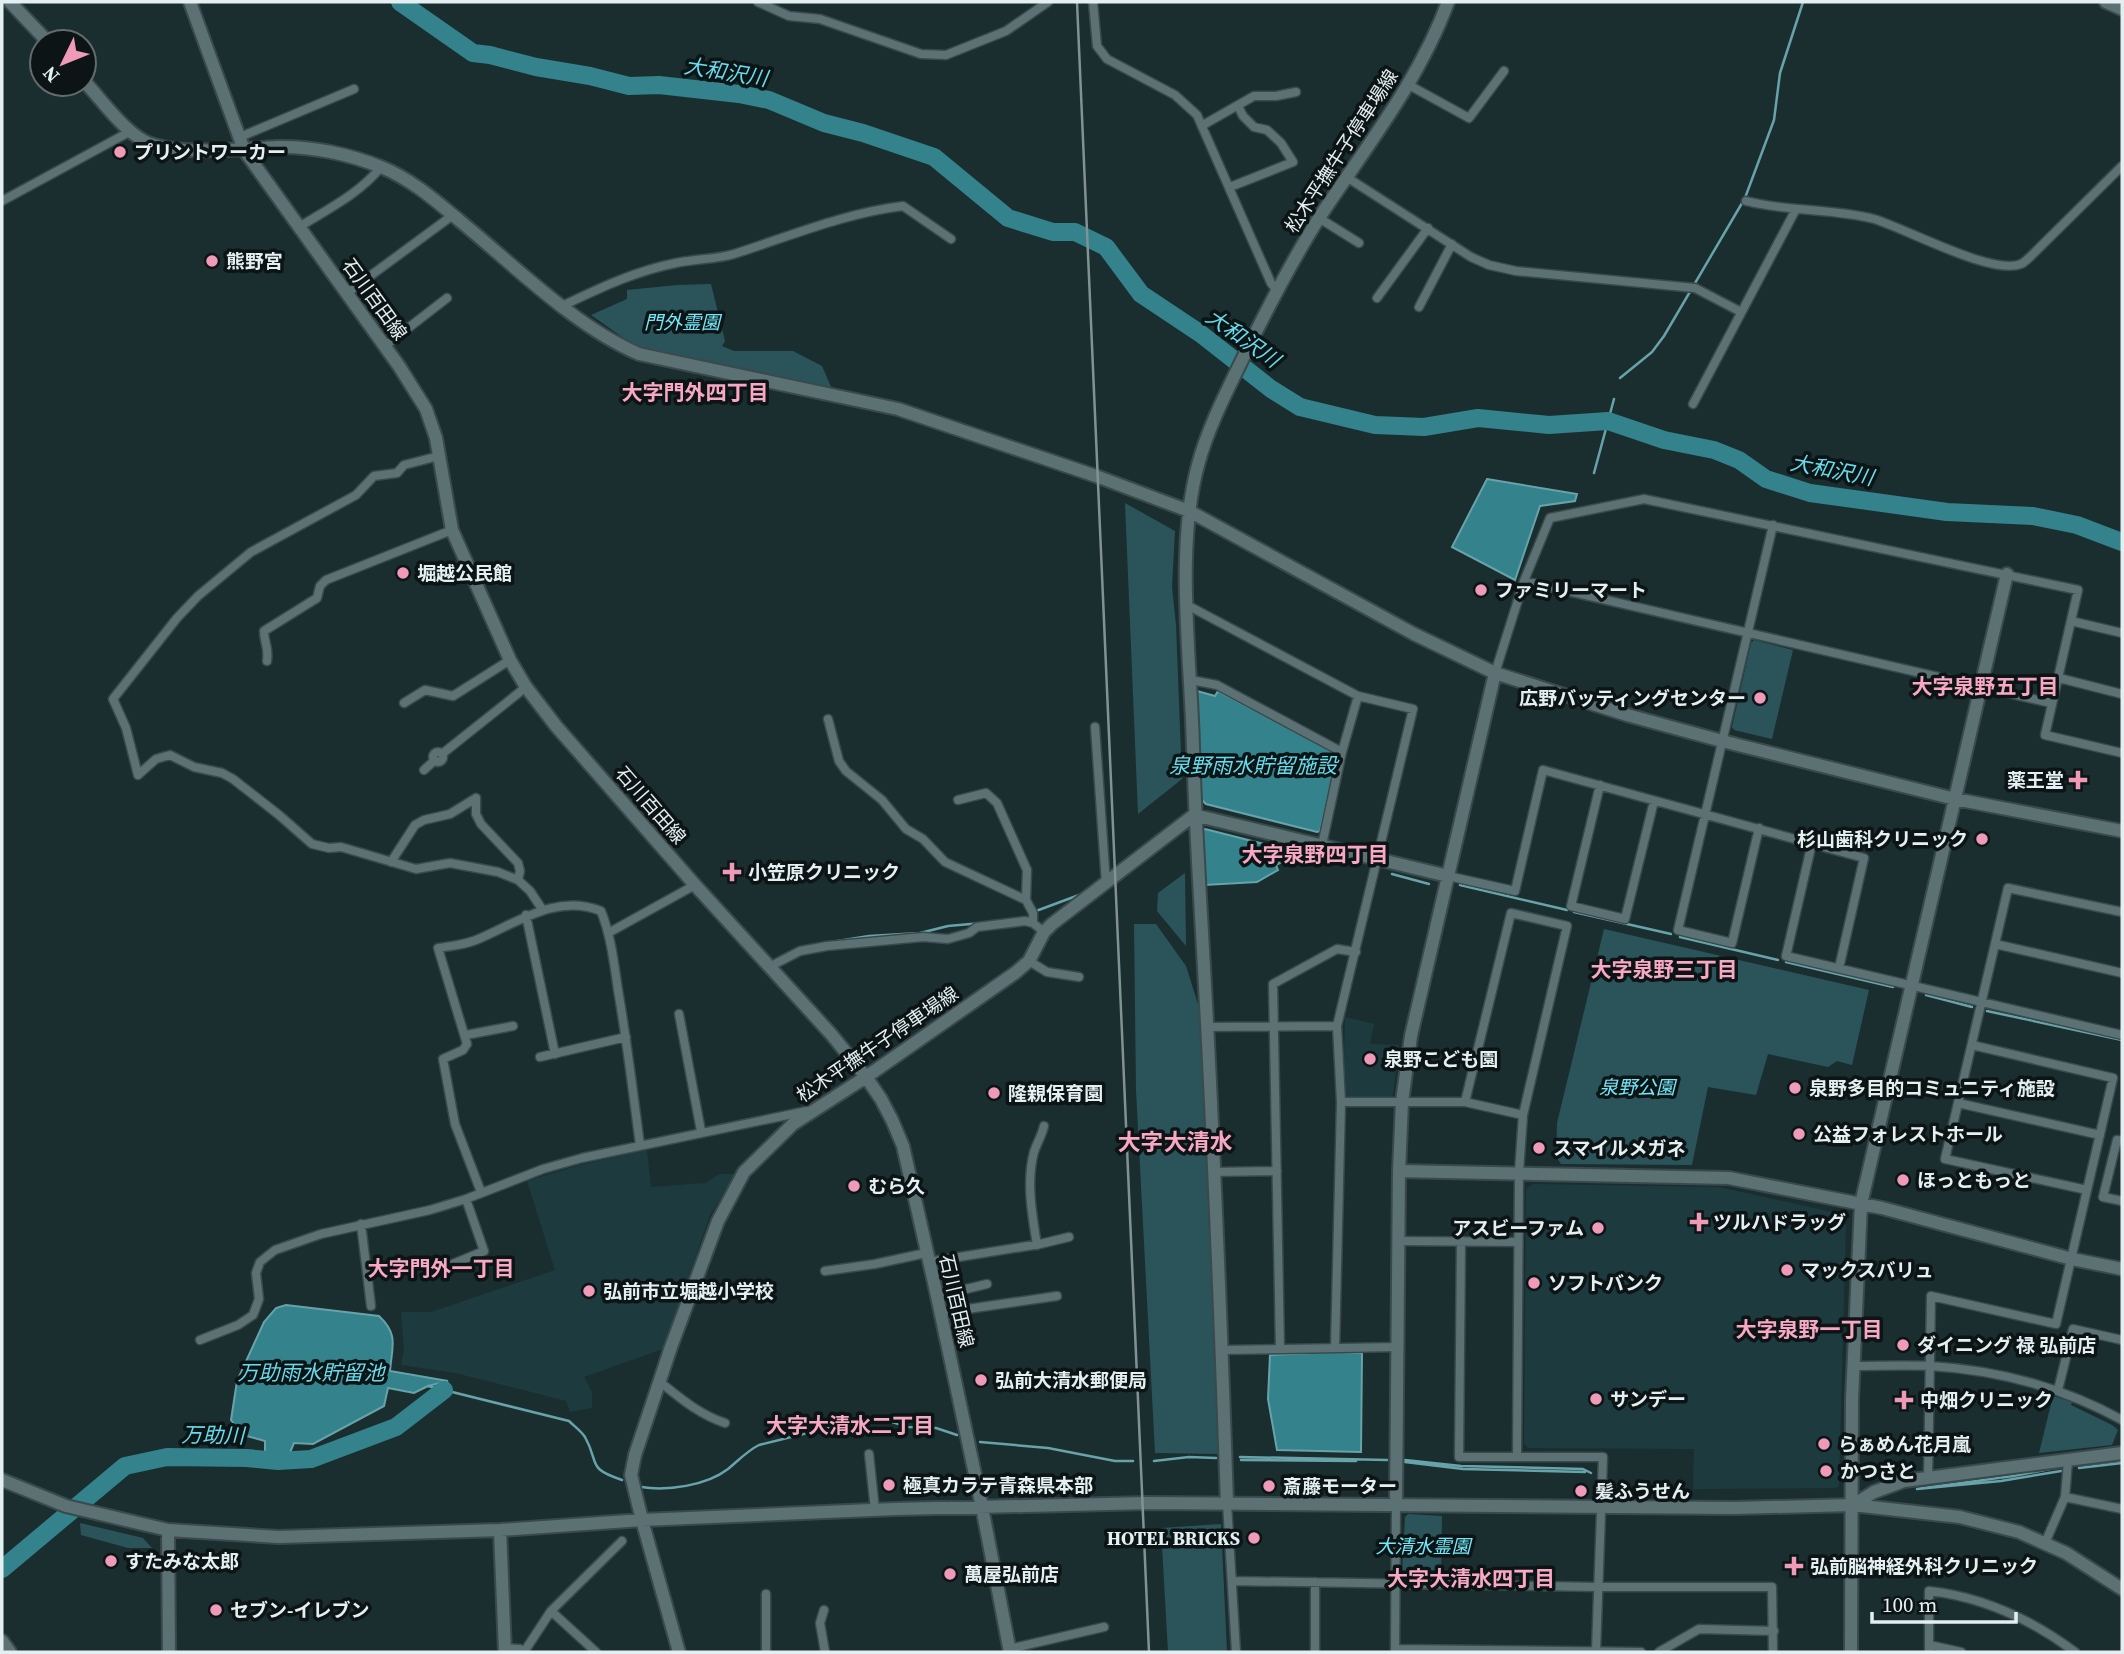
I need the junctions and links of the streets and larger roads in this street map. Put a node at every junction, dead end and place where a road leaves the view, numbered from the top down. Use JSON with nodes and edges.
{"nodes":[{"id":1,"x":10,"y":2,"type":"edge"},
{"id":2,"x":190,"y":2,"type":"edge"},
{"id":3,"x":758,"y":2,"type":"edge"},
{"id":4,"x":1048,"y":2,"type":"edge"},
{"id":5,"x":1093,"y":2,"type":"edge"},
{"id":6,"x":1448,"y":2,"type":"edge"},
{"id":7,"x":2106,"y":2,"type":"edge"},
{"id":8,"x":2122,"y":9,"type":"edge"},
{"id":9,"x":35,"y":28,"type":"edge"},
{"id":10,"x":1504,"y":71,"type":"dead end"},
{"id":11,"x":1407,"y":84,"type":"junction"},
{"id":12,"x":1494,"y":84,"type":"junction"},
{"id":13,"x":354,"y":89,"type":"dead end"},
{"id":14,"x":1503,"y":89,"type":"dead end"},
{"id":15,"x":1296,"y":92,"type":"dead end"},
{"id":16,"x":98,"y":96,"type":"edge"},
{"id":17,"x":1238,"y":106,"type":"junction"},
{"id":18,"x":1203,"y":125,"type":"junction"},
{"id":19,"x":131,"y":131,"type":"junction"},
{"id":20,"x":242,"y":143,"type":"junction"},
{"id":21,"x":2122,"y":166,"type":"edge"},
{"id":22,"x":381,"y":167,"type":"junction"},
{"id":23,"x":1348,"y":178,"type":"junction"},
{"id":24,"x":1230,"y":187,"type":"junction"},
{"id":25,"x":2,"y":201,"type":"edge"},
{"id":26,"x":1746,"y":201,"type":"dead end"},
{"id":27,"x":1796,"y":211,"type":"junction"},
{"id":28,"x":453,"y":215,"type":"junction"},
{"id":29,"x":1319,"y":218,"type":"junction"},
{"id":30,"x":299,"y":227,"type":"junction"},
{"id":31,"x":1428,"y":228,"type":"junction"},
{"id":32,"x":951,"y":240,"type":"dead end"},
{"id":33,"x":1359,"y":243,"type":"dead end"},
{"id":34,"x":1452,"y":244,"type":"junction"},
{"id":35,"x":1277,"y":291,"type":"junction"},
{"id":36,"x":347,"y":293,"type":"junction"},
{"id":37,"x":447,"y":298,"type":"dead end"},
{"id":38,"x":1377,"y":298,"type":"dead end"},
{"id":39,"x":562,"y":306,"type":"junction"},
{"id":40,"x":1419,"y":307,"type":"dead end"},
{"id":41,"x":1741,"y":312,"type":"junction"},
{"id":42,"x":385,"y":346,"type":"junction"},
{"id":43,"x":1693,"y":404,"type":"dead end"},
{"id":44,"x":439,"y":456,"type":"junction"},
{"id":45,"x":1189,"y":512,"type":"junction"},
{"id":46,"x":1773,"y":525,"type":"junction"},
{"id":47,"x":452,"y":530,"type":"junction"},
{"id":48,"x":2007,"y":574,"type":"junction"},
{"id":49,"x":1524,"y":581,"type":"junction"},
{"id":50,"x":1187,"y":605,"type":"junction"},
{"id":51,"x":2071,"y":621,"type":"junction"},
{"id":52,"x":1748,"y":632,"type":"junction"},
{"id":53,"x":2122,"y":633,"type":"edge"},
{"id":54,"x":510,"y":660,"type":"junction"},
{"id":55,"x":267,"y":662,"type":"dead end"},
{"id":56,"x":1494,"y":673,"type":"junction"},
{"id":57,"x":2059,"y":678,"type":"junction"},
{"id":58,"x":1191,"y":680,"type":"junction"},
{"id":59,"x":526,"y":687,"type":"junction"},
{"id":60,"x":1980,"y":688,"type":"junction"},
{"id":61,"x":2122,"y":694,"type":"edge"},
{"id":62,"x":1358,"y":696,"type":"junction"},
{"id":63,"x":404,"y":702,"type":"dead end"},
{"id":64,"x":2051,"y":703,"type":"junction"},
{"id":65,"x":828,"y":719,"type":"dead end"},
{"id":66,"x":1095,"y":727,"type":"dead end"},
{"id":67,"x":1722,"y":741,"type":"junction"},
{"id":68,"x":1342,"y":752,"type":"junction"},
{"id":69,"x":2122,"y":754,"type":"edge"},
{"id":70,"x":424,"y":770,"type":"dead end"},
{"id":71,"x":1600,"y":785,"type":"junction"},
{"id":72,"x":1955,"y":799,"type":"junction"},
{"id":73,"x":958,"y":800,"type":"dead end"},
{"id":74,"x":1654,"y":801,"type":"junction"},
{"id":75,"x":1706,"y":813,"type":"junction"},
{"id":76,"x":1194,"y":815,"type":"junction"},
{"id":77,"x":1759,"y":828,"type":"junction"},
{"id":78,"x":2122,"y":831,"type":"edge"},
{"id":79,"x":1812,"y":843,"type":"junction"},
{"id":80,"x":1322,"y":845,"type":"junction"},
{"id":81,"x":1378,"y":860,"type":"junction"},
{"id":82,"x":391,"y":862,"type":"junction"},
{"id":83,"x":1448,"y":876,"type":"junction"},
{"id":84,"x":518,"y":880,"type":"junction"},
{"id":85,"x":1106,"y":883,"type":"junction"},
{"id":86,"x":695,"y":885,"type":"junction"},
{"id":87,"x":1026,"y":901,"type":"junction"},
{"id":88,"x":542,"y":909,"type":"junction"},
{"id":89,"x":2122,"y":912,"type":"edge"},
{"id":90,"x":526,"y":915,"type":"junction"},
{"id":91,"x":1033,"y":923,"type":"junction"},
{"id":92,"x":610,"y":932,"type":"junction"},
{"id":93,"x":1044,"y":932,"type":"junction"},
{"id":94,"x":1995,"y":944,"type":"junction"},
{"id":95,"x":1356,"y":952,"type":"junction"},
{"id":96,"x":1028,"y":961,"type":"junction"},
{"id":97,"x":769,"y":967,"type":"junction"},
{"id":98,"x":1839,"y":968,"type":"junction"},
{"id":99,"x":2122,"y":973,"type":"edge"},
{"id":100,"x":1079,"y":977,"type":"dead end"},
{"id":101,"x":1911,"y":985,"type":"junction"},
{"id":102,"x":1982,"y":1003,"type":"junction"},
{"id":103,"x":678,"y":1014,"type":"dead end"},
{"id":104,"x":513,"y":1026,"type":"dead end"},
{"id":105,"x":1337,"y":1026,"type":"junction"},
{"id":106,"x":1207,"y":1027,"type":"junction"},
{"id":107,"x":1275,"y":1028,"type":"junction"},
{"id":108,"x":466,"y":1035,"type":"junction"},
{"id":109,"x":2122,"y":1035,"type":"edge"},
{"id":110,"x":626,"y":1037,"type":"junction"},
{"id":111,"x":1972,"y":1045,"type":"junction"},
{"id":112,"x":555,"y":1054,"type":"junction"},
{"id":113,"x":540,"y":1057,"type":"dead end"},
{"id":114,"x":866,"y":1077,"type":"junction"},
{"id":115,"x":1340,"y":1102,"type":"junction"},
{"id":116,"x":1402,"y":1102,"type":"junction"},
{"id":117,"x":1465,"y":1102,"type":"junction"},
{"id":118,"x":1958,"y":1103,"type":"junction"},
{"id":119,"x":814,"y":1110,"type":"junction"},
{"id":120,"x":1523,"y":1115,"type":"junction"},
{"id":121,"x":1044,"y":1126,"type":"dead end"},
{"id":122,"x":701,"y":1132,"type":"junction"},
{"id":123,"x":2100,"y":1135,"type":"junction"},
{"id":124,"x":2122,"y":1141,"type":"edge"},
{"id":125,"x":640,"y":1145,"type":"junction"},
{"id":126,"x":1277,"y":1171,"type":"junction"},
{"id":127,"x":1399,"y":1171,"type":"junction"},
{"id":128,"x":1214,"y":1172,"type":"junction"},
{"id":129,"x":1519,"y":1172,"type":"junction"},
{"id":130,"x":2087,"y":1190,"type":"junction"},
{"id":131,"x":481,"y":1192,"type":"junction"},
{"id":132,"x":466,"y":1199,"type":"junction"},
{"id":133,"x":2122,"y":1201,"type":"edge"},
{"id":134,"x":1861,"y":1204,"type":"junction"},
{"id":135,"x":361,"y":1224,"type":"junction"},
{"id":136,"x":1069,"y":1237,"type":"dead end"},
{"id":137,"x":1398,"y":1241,"type":"junction"},
{"id":138,"x":1461,"y":1241,"type":"junction"},
{"id":139,"x":1518,"y":1242,"type":"junction"},
{"id":140,"x":1037,"y":1245,"type":"junction"},
{"id":141,"x":927,"y":1257,"type":"junction"},
{"id":142,"x":2071,"y":1258,"type":"junction"},
{"id":143,"x":2122,"y":1269,"type":"edge"},
{"id":144,"x":436,"y":1271,"type":"dead end"},
{"id":145,"x":825,"y":1271,"type":"dead end"},
{"id":146,"x":987,"y":1284,"type":"dead end"},
{"id":147,"x":937,"y":1296,"type":"junction"},
{"id":148,"x":1057,"y":1296,"type":"dead end"},
{"id":149,"x":371,"y":1306,"type":"dead end"},
{"id":150,"x":940,"y":1313,"type":"junction"},
{"id":151,"x":200,"y":1340,"type":"dead end"},
{"id":152,"x":2122,"y":1340,"type":"edge"},
{"id":153,"x":1397,"y":1347,"type":"junction"},
{"id":154,"x":1335,"y":1348,"type":"junction"},
{"id":155,"x":1280,"y":1349,"type":"junction"},
{"id":156,"x":1221,"y":1350,"type":"junction"},
{"id":157,"x":1854,"y":1366,"type":"junction"},
{"id":158,"x":1930,"y":1366,"type":"junction"},
{"id":159,"x":660,"y":1382,"type":"junction"},
{"id":160,"x":2058,"y":1390,"type":"junction"},
{"id":161,"x":2122,"y":1420,"type":"edge"},
{"id":162,"x":725,"y":1423,"type":"dead end"},
{"id":163,"x":869,"y":1454,"type":"dead end"},
{"id":164,"x":2122,"y":1454,"type":"edge"},
{"id":165,"x":1517,"y":1455,"type":"junction"},
{"id":166,"x":2068,"y":1461,"type":"junction"},
{"id":167,"x":1927,"y":1479,"type":"junction"},
{"id":168,"x":2,"y":1480,"type":"edge"},
{"id":169,"x":2065,"y":1497,"type":"junction"},
{"id":170,"x":1227,"y":1503,"type":"junction"},
{"id":171,"x":1396,"y":1505,"type":"junction"},
{"id":172,"x":1853,"y":1505,"type":"junction"},
{"id":173,"x":982,"y":1507,"type":"junction"},
{"id":174,"x":1600,"y":1507,"type":"junction"},
{"id":175,"x":2122,"y":1509,"type":"edge"},
{"id":176,"x":875,"y":1510,"type":"junction"},
{"id":177,"x":642,"y":1520,"type":"junction"},
{"id":178,"x":167,"y":1530,"type":"junction"},
{"id":179,"x":500,"y":1530,"type":"junction"},
{"id":180,"x":622,"y":1541,"type":"dead end"},
{"id":181,"x":2045,"y":1543,"type":"junction"},
{"id":182,"x":1233,"y":1581,"type":"junction"},
{"id":183,"x":1315,"y":1582,"type":"junction"},
{"id":184,"x":1395,"y":1583,"type":"junction"},
{"id":185,"x":1598,"y":1587,"type":"junction"},
{"id":186,"x":2122,"y":1589,"type":"edge"},
{"id":187,"x":766,"y":1594,"type":"dead end"},
{"id":188,"x":551,"y":1611,"type":"junction"},
{"id":189,"x":824,"y":1611,"type":"dead end"},
{"id":190,"x":1104,"y":1627,"type":"dead end"},
{"id":191,"x":1774,"y":1631,"type":"junction"},
{"id":192,"x":2,"y":1641,"type":"edge"},
{"id":193,"x":1929,"y":1649,"type":"edge"},
{"id":194,"x":505,"y":1650,"type":"edge"},
{"id":195,"x":1009,"y":1650,"type":"edge"},
{"id":196,"x":1395,"y":1651,"type":"edge"},
{"id":197,"x":1596,"y":1651,"type":"edge"},
{"id":198,"x":2070,"y":1651,"type":"edge"},
{"id":199,"x":10,"y":1652,"type":"edge"},
{"id":200,"x":169,"y":1652,"type":"edge"},
{"id":201,"x":524,"y":1652,"type":"edge"},
{"id":202,"x":596,"y":1652,"type":"edge"},
{"id":203,"x":680,"y":1652,"type":"edge"},
{"id":204,"x":766,"y":1652,"type":"edge"},
{"id":205,"x":825,"y":1652,"type":"edge"},
{"id":206,"x":1236,"y":1652,"type":"edge"},
{"id":207,"x":1315,"y":1652,"type":"edge"},
{"id":208,"x":1641,"y":1652,"type":"edge"},
{"id":209,"x":1660,"y":1652,"type":"edge"},
{"id":210,"x":1773,"y":1652,"type":"edge"},
{"id":211,"x":1851,"y":1652,"type":"edge"},
{"id":212,"x":1961,"y":1652,"type":"edge"}],
"edges":[{"from":1,"to":9,"type":"street"},
{"from":2,"to":20,"type":"street","name":"石川百田線"},
{"from":3,"to":4,"type":"street"},
{"from":5,"to":18,"type":"street"},
{"from":6,"to":11,"type":"street","name":"松木平撫牛子停車場線"},
{"from":7,"to":8,"type":"street"},
{"from":10,"to":12,"type":"street"},
{"from":11,"to":12,"type":"street"},
{"from":11,"to":23,"type":"street","name":"松木平撫牛子停車場線"},
{"from":12,"to":14,"type":"street"},
{"from":13,"to":20,"type":"street"},
{"from":15,"to":17,"type":"street"},
{"from":16,"to":19,"type":"street"},
{"from":17,"to":18,"type":"street"},
{"from":17,"to":24,"type":"street"},
{"from":18,"to":24,"type":"street"},
{"from":19,"to":20,"type":"street"},
{"from":19,"to":25,"type":"street"},
{"from":20,"to":22,"type":"street"},
{"from":20,"to":30,"type":"street","name":"石川百田線"},
{"from":21,"to":27,"type":"street"},
{"from":22,"to":28,"type":"street"},
{"from":22,"to":30,"type":"street"},
{"from":23,"to":29,"type":"street","name":"松木平撫牛子停車場線"},
{"from":23,"to":31,"type":"street"},
{"from":24,"to":35,"type":"street"},
{"from":26,"to":27,"type":"street"},
{"from":27,"to":41,"type":"street"},
{"from":28,"to":36,"type":"street"},
{"from":28,"to":39,"type":"street"},
{"from":29,"to":33,"type":"street"},
{"from":29,"to":35,"type":"street","name":"松木平撫牛子停車場線"},
{"from":30,"to":36,"type":"street","name":"石川百田線"},
{"from":31,"to":34,"type":"street"},
{"from":31,"to":38,"type":"street"},
{"from":32,"to":39,"type":"street"},
{"from":34,"to":40,"type":"street"},
{"from":34,"to":41,"type":"street"},
{"from":35,"to":45,"type":"street","name":"松木平撫牛子停車場線"},
{"from":36,"to":42,"type":"street","name":"石川百田線"},
{"from":37,"to":42,"type":"street"},
{"from":39,"to":45,"type":"street"},
{"from":41,"to":43,"type":"street"},
{"from":42,"to":44,"type":"street","name":"石川百田線"},
{"from":44,"to":47,"type":"street","name":"石川百田線"},
{"from":44,"to":82,"type":"street"},
{"from":45,"to":50,"type":"street"},
{"from":45,"to":56,"type":"street"},
{"from":46,"to":48,"type":"street"},
{"from":46,"to":49,"type":"street"},
{"from":46,"to":52,"type":"street"},
{"from":47,"to":54,"type":"street","name":"石川百田線"},
{"from":47,"to":55,"type":"street"},
{"from":48,"to":51,"type":"street"},
{"from":48,"to":60,"type":"street"},
{"from":49,"to":52,"type":"street"},
{"from":49,"to":56,"type":"street"},
{"from":50,"to":58,"type":"street"},
{"from":50,"to":62,"type":"street"},
{"from":51,"to":53,"type":"street"},
{"from":51,"to":57,"type":"street"},
{"from":52,"to":60,"type":"street"},
{"from":52,"to":67,"type":"street"},
{"from":54,"to":59,"type":"street","name":"石川百田線"},
{"from":54,"to":63,"type":"street"},
{"from":56,"to":67,"type":"street"},
{"from":56,"to":83,"type":"street"},
{"from":57,"to":61,"type":"street"},
{"from":57,"to":64,"type":"street"},
{"from":58,"to":68,"type":"street"},
{"from":58,"to":76,"type":"street"},
{"from":59,"to":70,"type":"street"},
{"from":59,"to":86,"type":"street","name":"石川百田線"},
{"from":60,"to":64,"type":"street"},
{"from":60,"to":72,"type":"street"},
{"from":62,"to":68,"type":"street"},
{"from":62,"to":81,"type":"street"},
{"from":64,"to":69,"type":"street"},
{"from":65,"to":87,"type":"street"},
{"from":66,"to":85,"type":"street"},
{"from":67,"to":72,"type":"street"},
{"from":67,"to":75,"type":"street"},
{"from":68,"to":80,"type":"street"},
{"from":71,"to":74,"type":"street"},
{"from":71,"to":74,"type":"street"},
{"from":71,"to":83,"type":"street"},
{"from":72,"to":78,"type":"street"},
{"from":72,"to":101,"type":"street"},
{"from":73,"to":87,"type":"street"},
{"from":74,"to":75,"type":"street"},
{"from":75,"to":77,"type":"street"},
{"from":75,"to":77,"type":"street"},
{"from":76,"to":80,"type":"street"},
{"from":76,"to":85,"type":"street","name":"松木平撫牛子停車場線"},
{"from":76,"to":106,"type":"street"},
{"from":77,"to":79,"type":"street"},
{"from":79,"to":98,"type":"street"},
{"from":79,"to":98,"type":"street"},
{"from":80,"to":81,"type":"street"},
{"from":81,"to":83,"type":"street"},
{"from":81,"to":95,"type":"street"},
{"from":82,"to":84,"type":"street"},
{"from":82,"to":84,"type":"street"},
{"from":83,"to":116,"type":"street"},
{"from":84,"to":88,"type":"street"},
{"from":85,"to":93,"type":"street","name":"松木平撫牛子停車場線"},
{"from":86,"to":92,"type":"street"},
{"from":86,"to":97,"type":"street","name":"石川百田線"},
{"from":87,"to":91,"type":"street"},
{"from":88,"to":90,"type":"street"},
{"from":88,"to":92,"type":"street"},
{"from":89,"to":94,"type":"street"},
{"from":90,"to":108,"type":"street"},
{"from":90,"to":112,"type":"street"},
{"from":91,"to":93,"type":"street"},
{"from":91,"to":97,"type":"street"},
{"from":92,"to":110,"type":"street"},
{"from":93,"to":96,"type":"street","name":"松木平撫牛子停車場線"},
{"from":94,"to":99,"type":"street"},
{"from":94,"to":102,"type":"street"},
{"from":95,"to":105,"type":"street"},
{"from":95,"to":107,"type":"street"},
{"from":96,"to":100,"type":"street"},
{"from":96,"to":114,"type":"street","name":"松木平撫牛子停車場線"},
{"from":97,"to":114,"type":"street","name":"石川百田線"},
{"from":98,"to":101,"type":"street"},
{"from":101,"to":102,"type":"street"},
{"from":101,"to":134,"type":"street"},
{"from":102,"to":109,"type":"street"},
{"from":102,"to":111,"type":"street"},
{"from":103,"to":122,"type":"street"},
{"from":104,"to":108,"type":"street"},
{"from":105,"to":107,"type":"street"},
{"from":105,"to":115,"type":"street"},
{"from":106,"to":107,"type":"street"},
{"from":106,"to":128,"type":"street"},
{"from":107,"to":126,"type":"street"},
{"from":108,"to":131,"type":"street"},
{"from":110,"to":112,"type":"street"},
{"from":110,"to":125,"type":"street"},
{"from":111,"to":118,"type":"street"},
{"from":111,"to":123,"type":"street"},
{"from":112,"to":113,"type":"street"},
{"from":114,"to":119,"type":"street","name":"松木平撫牛子停車場線"},
{"from":114,"to":141,"type":"street","name":"石川百田線"},
{"from":115,"to":116,"type":"street"},
{"from":115,"to":154,"type":"street"},
{"from":116,"to":117,"type":"street"},
{"from":116,"to":127,"type":"street"},
{"from":117,"to":120,"type":"street"},
{"from":117,"to":120,"type":"street"},
{"from":118,"to":123,"type":"street"},
{"from":118,"to":130,"type":"street"},
{"from":119,"to":122,"type":"street"},
{"from":119,"to":159,"type":"street","name":"松木平撫牛子停車場線"},
{"from":120,"to":129,"type":"street"},
{"from":121,"to":140,"type":"street"},
{"from":122,"to":125,"type":"street"},
{"from":123,"to":130,"type":"street"},
{"from":124,"to":133,"type":"street"},
{"from":125,"to":131,"type":"street"},
{"from":126,"to":128,"type":"street"},
{"from":126,"to":155,"type":"street"},
{"from":127,"to":129,"type":"street"},
{"from":127,"to":137,"type":"street"},
{"from":128,"to":156,"type":"street"},
{"from":129,"to":134,"type":"street"},
{"from":129,"to":139,"type":"street"},
{"from":130,"to":142,"type":"street"},
{"from":131,"to":132,"type":"street"},
{"from":132,"to":135,"type":"street"},
{"from":132,"to":144,"type":"street"},
{"from":134,"to":142,"type":"street"},
{"from":134,"to":157,"type":"street"},
{"from":135,"to":149,"type":"street"},
{"from":135,"to":151,"type":"street"},
{"from":136,"to":140,"type":"street"},
{"from":137,"to":138,"type":"street"},
{"from":137,"to":153,"type":"street"},
{"from":138,"to":139,"type":"street"},
{"from":138,"to":165,"type":"street"},
{"from":139,"to":165,"type":"street"},
{"from":140,"to":141,"type":"street"},
{"from":141,"to":145,"type":"street"},
{"from":141,"to":147,"type":"street","name":"石川百田線"},
{"from":142,"to":143,"type":"street"},
{"from":142,"to":158,"type":"street"},
{"from":146,"to":147,"type":"street"},
{"from":147,"to":150,"type":"street","name":"石川百田線"},
{"from":148,"to":150,"type":"street"},
{"from":150,"to":173,"type":"street","name":"石川百田線"},
{"from":152,"to":160,"type":"street"},
{"from":153,"to":154,"type":"street"},
{"from":153,"to":171,"type":"street"},
{"from":154,"to":155,"type":"street"},
{"from":155,"to":156,"type":"street"},
{"from":156,"to":170,"type":"street"},
{"from":157,"to":158,"type":"street"},
{"from":157,"to":172,"type":"street"},
{"from":158,"to":160,"type":"street"},
{"from":158,"to":167,"type":"street"},
{"from":159,"to":162,"type":"street"},
{"from":159,"to":177,"type":"street","name":"松木平撫牛子停車場線"},
{"from":160,"to":161,"type":"street"},
{"from":163,"to":176,"type":"street"},
{"from":164,"to":166,"type":"street"},
{"from":165,"to":174,"type":"street"},
{"from":166,"to":167,"type":"street"},
{"from":166,"to":169,"type":"street"},
{"from":167,"to":172,"type":"street"},
{"from":168,"to":178,"type":"street"},
{"from":169,"to":175,"type":"street"},
{"from":169,"to":181,"type":"street"},
{"from":170,"to":171,"type":"street"},
{"from":170,"to":173,"type":"street"},
{"from":170,"to":182,"type":"street"},
{"from":171,"to":174,"type":"street"},
{"from":171,"to":184,"type":"street"},
{"from":172,"to":174,"type":"street"},
{"from":172,"to":181,"type":"street"},
{"from":172,"to":211,"type":"street"},
{"from":173,"to":176,"type":"street"},
{"from":173,"to":195,"type":"street","name":"石川百田線"},
{"from":174,"to":185,"type":"street"},
{"from":176,"to":177,"type":"street"},
{"from":177,"to":179,"type":"street"},
{"from":177,"to":203,"type":"street","name":"松木平撫牛子停車場線"},
{"from":178,"to":179,"type":"street"},
{"from":178,"to":200,"type":"street"},
{"from":179,"to":194,"type":"street"},
{"from":180,"to":188,"type":"street"},
{"from":181,"to":186,"type":"street"},
{"from":182,"to":183,"type":"street"},
{"from":182,"to":206,"type":"street"},
{"from":183,"to":184,"type":"street"},
{"from":183,"to":207,"type":"street"},
{"from":184,"to":185,"type":"street"},
{"from":184,"to":196,"type":"street"},
{"from":185,"to":191,"type":"street"},
{"from":185,"to":197,"type":"street"},
{"from":187,"to":204,"type":"street"},
{"from":188,"to":201,"type":"street"},
{"from":188,"to":202,"type":"street"},
{"from":189,"to":205,"type":"street"},
{"from":190,"to":195,"type":"street"},
{"from":191,"to":209,"type":"street"},
{"from":191,"to":210,"type":"street"},
{"from":192,"to":199,"type":"street"},
{"from":193,"to":198,"type":"street"},
{"from":193,"to":212,"type":"street"},
{"from":194,"to":201,"type":"street"},
{"from":196,"to":197,"type":"street"},
{"from":197,"to":208,"type":"street"}]}
